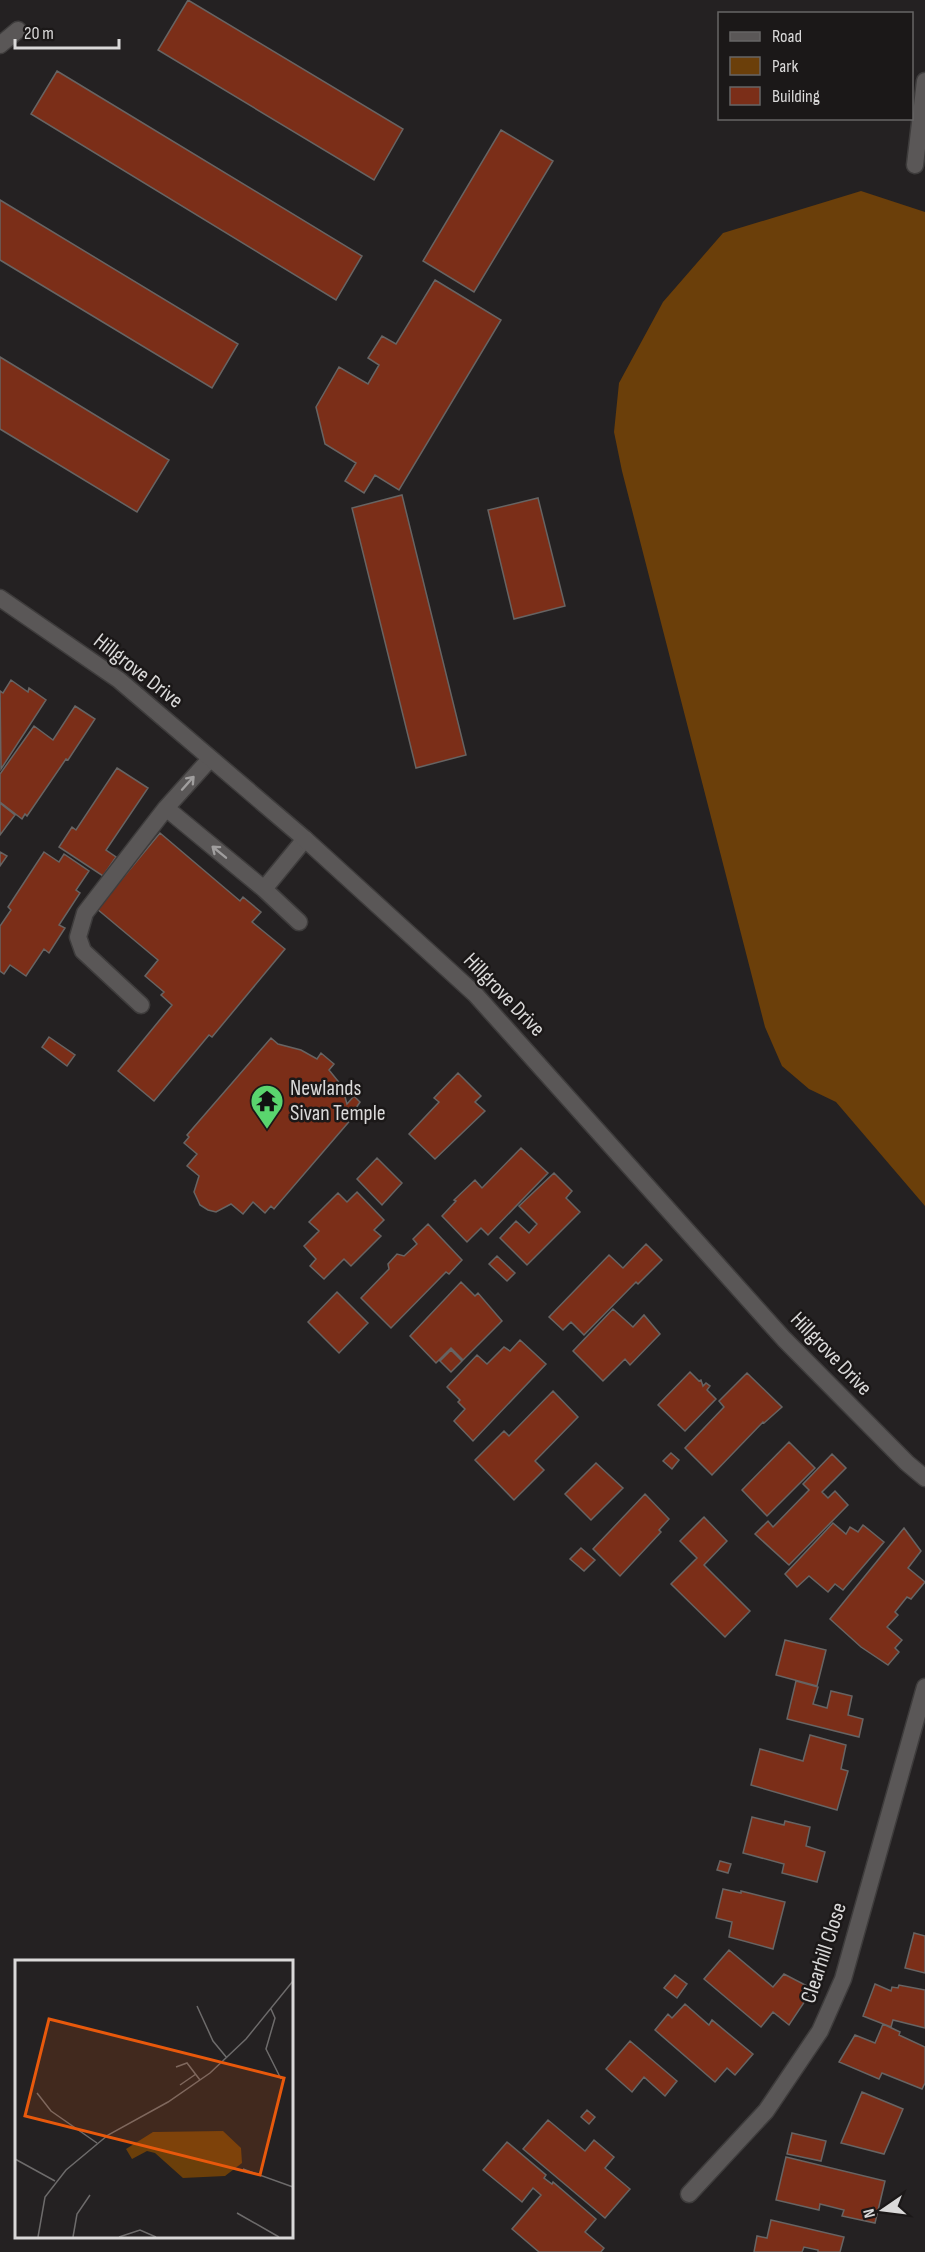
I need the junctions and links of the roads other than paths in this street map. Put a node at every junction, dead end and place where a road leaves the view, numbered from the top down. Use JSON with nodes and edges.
{"nodes":[{"id":1,"x":18,"y":30,"type":"dead end"},
{"id":2,"x":0,"y":45,"type":"edge"},
{"id":3,"x":925,"y":81,"type":"edge"},
{"id":4,"x":923,"y":119,"type":"edge"},
{"id":5,"x":915,"y":165,"type":"dead end"},
{"id":6,"x":0,"y":598,"type":"edge"},
{"id":7,"x":210,"y":759,"type":"junction"},
{"id":8,"x":166,"y":808,"type":"junction"},
{"id":9,"x":305,"y":839,"type":"junction"},
{"id":10,"x":264,"y":889,"type":"junction"},
{"id":11,"x":299,"y":921,"type":"dead end"},
{"id":12,"x":141,"y":1005,"type":"dead end"},
{"id":13,"x":925,"y":1478,"type":"edge"},
{"id":14,"x":925,"y":1687,"type":"edge"},
{"id":15,"x":689,"y":2194,"type":"dead end"}],
"edges":[{"from":1,"to":2,"type":"street"},
{"from":3,"to":4,"type":"street"},
{"from":4,"to":5,"type":"street"},
{"from":6,"to":7,"type":"street","name":"Hillgrove Drive"},
{"from":8,"to":7,"type":"street","one_way":true},
{"from":7,"to":9,"type":"street","name":"Hillgrove Drive"},
{"from":10,"to":8,"type":"street","one_way":true},
{"from":8,"to":12,"type":"street"},
{"from":9,"to":10,"type":"street"},
{"from":9,"to":13,"type":"street","name":"Hillgrove Drive"},
{"from":10,"to":11,"type":"street"},
{"from":14,"to":15,"type":"street","name":"Clearhill Close"}]}
